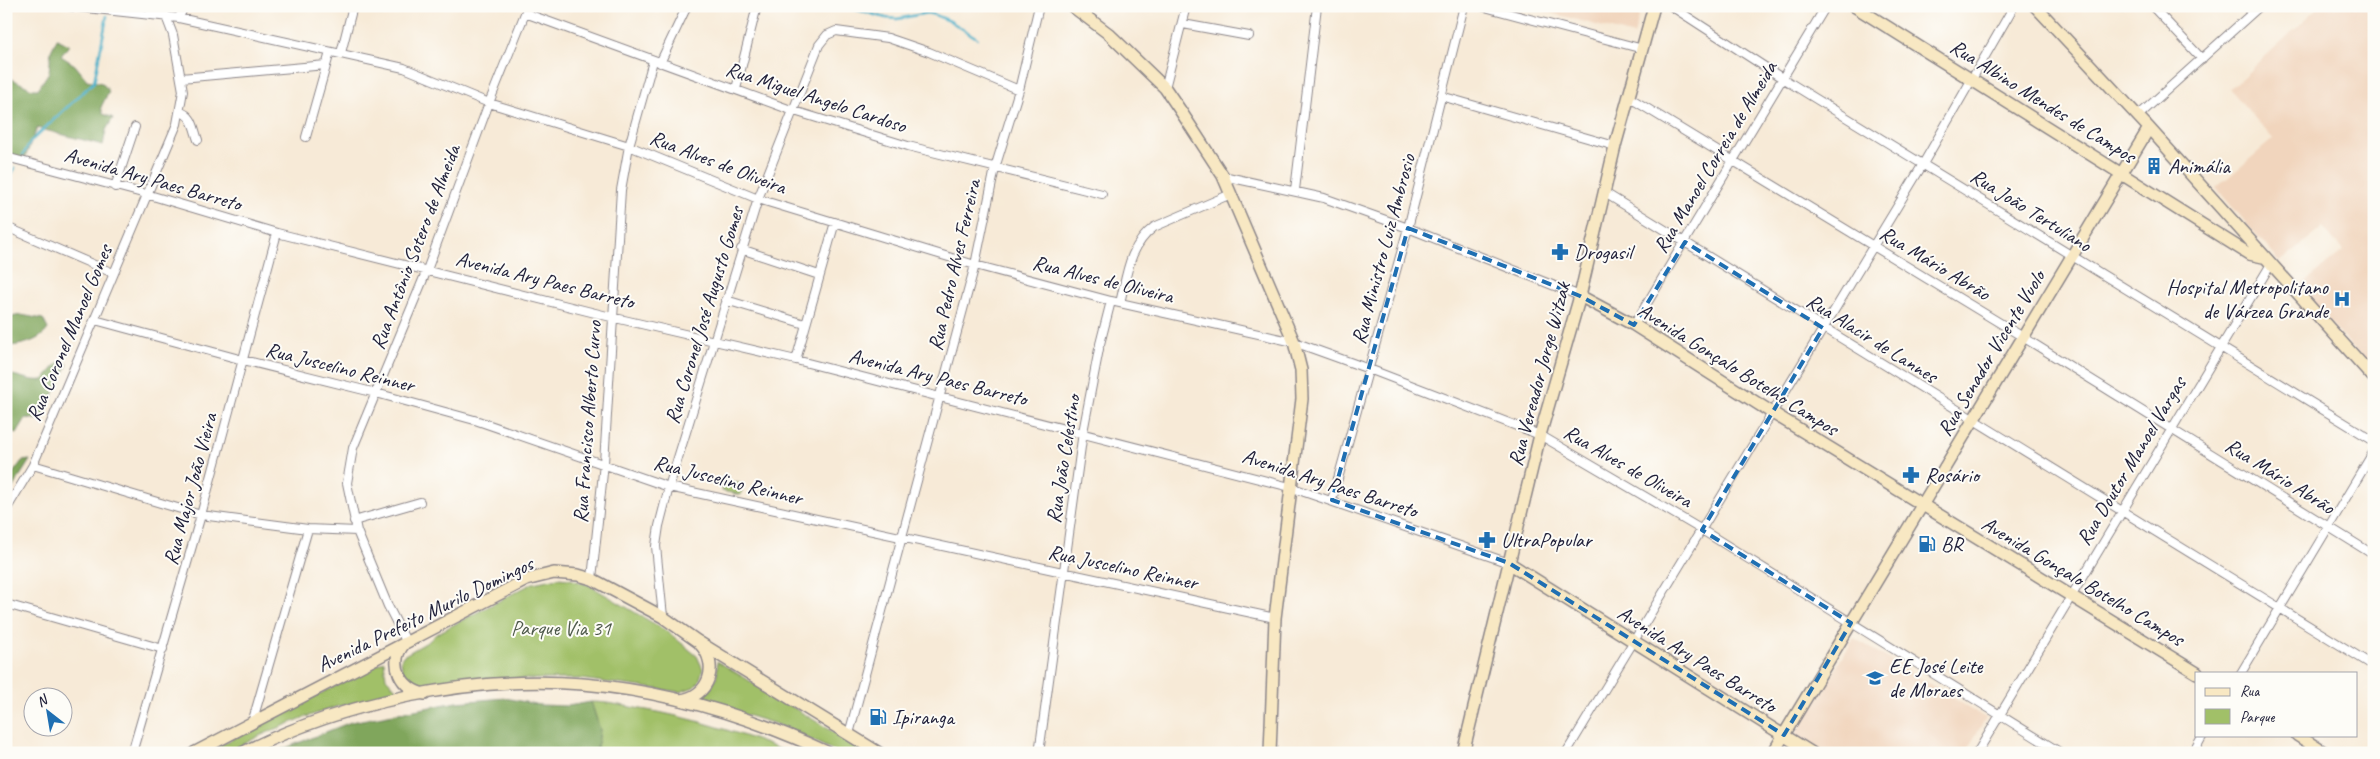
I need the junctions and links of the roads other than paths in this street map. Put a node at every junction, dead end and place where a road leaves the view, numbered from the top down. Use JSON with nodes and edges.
{"nodes":[{"id":1,"x":68,"y":6,"type":"edge"},
{"id":2,"x":162,"y":6,"type":"edge"},
{"id":3,"x":184,"y":6,"type":"edge"},
{"id":4,"x":353,"y":6,"type":"edge"},
{"id":5,"x":687,"y":6,"type":"edge"},
{"id":6,"x":757,"y":6,"type":"edge"},
{"id":7,"x":1039,"y":6,"type":"edge"},
{"id":8,"x":1072,"y":6,"type":"edge"},
{"id":9,"x":1186,"y":6,"type":"edge"},
{"id":10,"x":1317,"y":6,"type":"edge"},
{"id":11,"x":1464,"y":6,"type":"edge"},
{"id":12,"x":1482,"y":6,"type":"edge"},
{"id":13,"x":1654,"y":6,"type":"edge"},
{"id":14,"x":1671,"y":6,"type":"edge"},
{"id":15,"x":1826,"y":6,"type":"edge"},
{"id":16,"x":1854,"y":6,"type":"edge"},
{"id":17,"x":2014,"y":6,"type":"edge"},
{"id":18,"x":2035,"y":6,"type":"edge"},
{"id":19,"x":2152,"y":6,"type":"edge"},
{"id":20,"x":2260,"y":6,"type":"edge"},
{"id":21,"x":526,"y":10,"type":"edge"},
{"id":22,"x":164,"y":15,"type":"junction"},
{"id":23,"x":180,"y":18,"type":"junction"},
{"id":24,"x":1183,"y":24,"type":"junction"},
{"id":25,"x":1250,"y":36,"type":"dead end"},
{"id":26,"x":1642,"y":49,"type":"junction"},
{"id":27,"x":330,"y":52,"type":"junction"},
{"id":28,"x":341,"y":53,"type":"junction"},
{"id":29,"x":2202,"y":59,"type":"junction"},
{"id":30,"x":657,"y":62,"type":"junction"},
{"id":31,"x":326,"y":65,"type":"junction"},
{"id":32,"x":181,"y":78,"type":"junction"},
{"id":33,"x":1782,"y":78,"type":"junction"},
{"id":34,"x":1972,"y":78,"type":"junction"},
{"id":35,"x":1165,"y":88,"type":"junction"},
{"id":36,"x":736,"y":89,"type":"junction"},
{"id":37,"x":1020,"y":90,"type":"junction"},
{"id":38,"x":1441,"y":96,"type":"junction"},
{"id":39,"x":1630,"y":98,"type":"junction"},
{"id":40,"x":489,"y":103,"type":"junction"},
{"id":41,"x":791,"y":110,"type":"junction"},
{"id":42,"x":180,"y":112,"type":"junction"},
{"id":43,"x":2138,"y":116,"type":"junction"},
{"id":44,"x":134,"y":127,"type":"dead end"},
{"id":45,"x":2149,"y":128,"type":"junction"},
{"id":46,"x":306,"y":137,"type":"dead end"},
{"id":47,"x":198,"y":140,"type":"dead end"},
{"id":48,"x":629,"y":146,"type":"junction"},
{"id":49,"x":1615,"y":146,"type":"junction"},
{"id":50,"x":6,"y":157,"type":"edge"},
{"id":51,"x":1733,"y":160,"type":"junction"},
{"id":52,"x":1923,"y":164,"type":"junction"},
{"id":53,"x":995,"y":168,"type":"junction"},
{"id":54,"x":2121,"y":173,"type":"junction"},
{"id":55,"x":1224,"y":176,"type":"junction"},
{"id":56,"x":115,"y":187,"type":"junction"},
{"id":57,"x":1295,"y":190,"type":"junction"},
{"id":58,"x":1605,"y":193,"type":"junction"},
{"id":59,"x":146,"y":194,"type":"junction"},
{"id":60,"x":1102,"y":194,"type":"dead end"},
{"id":61,"x":1231,"y":194,"type":"junction"},
{"id":62,"x":758,"y":199,"type":"junction"},
{"id":63,"x":835,"y":222,"type":"junction"},
{"id":64,"x":1408,"y":228,"type":"junction"},
{"id":65,"x":11,"y":229,"type":"dead end"},
{"id":66,"x":277,"y":233,"type":"junction"},
{"id":67,"x":1684,"y":242,"type":"junction"},
{"id":68,"x":1873,"y":246,"type":"junction"},
{"id":69,"x":741,"y":249,"type":"junction"},
{"id":70,"x":2071,"y":255,"type":"junction"},
{"id":71,"x":2267,"y":261,"type":"junction"},
{"id":72,"x":975,"y":265,"type":"junction"},
{"id":73,"x":427,"y":270,"type":"junction"},
{"id":74,"x":113,"y":273,"type":"junction"},
{"id":75,"x":819,"y":275,"type":"junction"},
{"id":76,"x":1580,"y":296,"type":"junction"},
{"id":77,"x":726,"y":300,"type":"junction"},
{"id":78,"x":1111,"y":301,"type":"junction"},
{"id":79,"x":1120,"y":303,"type":"junction"},
{"id":80,"x":612,"y":317,"type":"junction"},
{"id":81,"x":95,"y":320,"type":"junction"},
{"id":82,"x":805,"y":324,"type":"junction"},
{"id":83,"x":1634,"y":325,"type":"junction"},
{"id":84,"x":1823,"y":328,"type":"junction"},
{"id":85,"x":2022,"y":336,"type":"junction"},
{"id":86,"x":715,"y":341,"type":"junction"},
{"id":87,"x":1294,"y":342,"type":"junction"},
{"id":88,"x":2220,"y":346,"type":"junction"},
{"id":89,"x":243,"y":360,"type":"junction"},
{"id":90,"x":796,"y":360,"type":"junction"},
{"id":91,"x":1369,"y":369,"type":"junction"},
{"id":92,"x":2374,"y":378,"type":"edge"},
{"id":93,"x":376,"y":393,"type":"junction"},
{"id":94,"x":939,"y":398,"type":"junction"},
{"id":95,"x":1771,"y":412,"type":"junction"},
{"id":96,"x":1973,"y":420,"type":"junction"},
{"id":97,"x":2171,"y":429,"type":"junction"},
{"id":98,"x":1083,"y":432,"type":"junction"},
{"id":99,"x":1540,"y":435,"type":"junction"},
{"id":100,"x":2374,"y":441,"type":"edge"},
{"id":101,"x":2374,"y":451,"type":"edge"},
{"id":102,"x":604,"y":463,"type":"junction"},
{"id":103,"x":33,"y":465,"type":"junction"},
{"id":104,"x":669,"y":487,"type":"junction"},
{"id":105,"x":1290,"y":487,"type":"junction"},
{"id":106,"x":1332,"y":500,"type":"junction"},
{"id":107,"x":420,"y":502,"type":"dead end"},
{"id":108,"x":1921,"y":504,"type":"junction"},
{"id":109,"x":6,"y":510,"type":"edge"},
{"id":110,"x":2122,"y":511,"type":"junction"},
{"id":111,"x":201,"y":515,"type":"junction"},
{"id":112,"x":354,"y":521,"type":"junction"},
{"id":113,"x":2329,"y":527,"type":"junction"},
{"id":114,"x":308,"y":530,"type":"junction"},
{"id":115,"x":1702,"y":530,"type":"junction"},
{"id":116,"x":356,"y":531,"type":"junction"},
{"id":117,"x":903,"y":539,"type":"junction"},
{"id":118,"x":2374,"y":555,"type":"edge"},
{"id":119,"x":1509,"y":563,"type":"junction"},
{"id":120,"x":1064,"y":572,"type":"junction"},
{"id":121,"x":592,"y":579,"type":"junction"},
{"id":122,"x":2070,"y":595,"type":"junction"},
{"id":123,"x":6,"y":604,"type":"edge"},
{"id":124,"x":2281,"y":608,"type":"junction"},
{"id":125,"x":663,"y":617,"type":"junction"},
{"id":126,"x":1275,"y":618,"type":"junction"},
{"id":127,"x":1851,"y":623,"type":"junction"},
{"id":128,"x":697,"y":640,"type":"junction"},
{"id":129,"x":406,"y":642,"type":"junction"},
{"id":130,"x":1635,"y":642,"type":"junction"},
{"id":131,"x":163,"y":649,"type":"junction"},
{"id":132,"x":2374,"y":666,"type":"edge"},
{"id":133,"x":2195,"y":672,"type":"edge"},
{"id":134,"x":2242,"y":672,"type":"edge"},
{"id":135,"x":426,"y":694,"type":"junction"},
{"id":136,"x":676,"y":700,"type":"junction"},
{"id":137,"x":2000,"y":715,"type":"junction"},
{"id":138,"x":252,"y":723,"type":"junction"},
{"id":139,"x":849,"y":734,"type":"junction"},
{"id":140,"x":1784,"y":735,"type":"junction"},
{"id":141,"x":2202,"y":736,"type":"edge"},
{"id":142,"x":2299,"y":736,"type":"edge"},
{"id":143,"x":132,"y":753,"type":"edge"},
{"id":144,"x":194,"y":753,"type":"edge"},
{"id":145,"x":242,"y":753,"type":"edge"},
{"id":146,"x":829,"y":753,"type":"edge"},
{"id":147,"x":879,"y":753,"type":"edge"},
{"id":148,"x":1038,"y":753,"type":"edge"},
{"id":149,"x":1270,"y":753,"type":"edge"},
{"id":150,"x":1463,"y":753,"type":"edge"},
{"id":151,"x":1566,"y":753,"type":"edge"},
{"id":152,"x":1773,"y":753,"type":"edge"},
{"id":153,"x":1812,"y":753,"type":"edge"},
{"id":154,"x":1977,"y":753,"type":"edge"},
{"id":155,"x":2061,"y":753,"type":"edge"},
{"id":156,"x":2193,"y":753,"type":"edge"},
{"id":157,"x":2325,"y":753,"type":"edge"}],
"edges":[{"from":1,"to":22,"type":"street","name":"Rua Alves de Oliveira"},
{"from":2,"to":22,"type":"street","name":"Rua Coronel Manoel Gomes"},
{"from":3,"to":23,"type":"street"},
{"from":4,"to":28,"type":"street"},
{"from":5,"to":30,"type":"street","name":"Rua Francisco Alberto Curvo"},
{"from":6,"to":36,"type":"street"},
{"from":7,"to":37,"type":"street","name":"Rua Pedro Alves Ferreira"},
{"from":8,"to":35,"type":"street"},
{"from":9,"to":24,"type":"street"},
{"from":10,"to":57,"type":"street"},
{"from":11,"to":38,"type":"street","name":"Rua Ministro Luiz Ambrosio"},
{"from":12,"to":26,"type":"street"},
{"from":13,"to":26,"type":"street","name":"Rua Vereador Jorge Witzak"},
{"from":14,"to":33,"type":"street","name":"Rua João Tertuliano"},
{"from":15,"to":33,"type":"street","name":"Rua Manoel Correia de Almeida"},
{"from":16,"to":34,"type":"street","name":"Rua Albino Mendes de Campos"},
{"from":17,"to":34,"type":"street"},
{"from":18,"to":43,"type":"street"},
{"from":19,"to":29,"type":"street"},
{"from":20,"to":29,"type":"street"},
{"from":21,"to":30,"type":"street","name":"Rua Miguel Angelo Cardoso"},
{"from":21,"to":40,"type":"street","name":"Rua Antônio Sotero de Almeida"},
{"from":22,"to":23,"type":"street","name":"Rua Alves de Oliveira"},
{"from":22,"to":32,"type":"street","name":"Rua Coronel Manoel Gomes"},
{"from":23,"to":27,"type":"street","name":"Rua Alves de Oliveira"},
{"from":24,"to":25,"type":"street"},
{"from":24,"to":35,"type":"street"},
{"from":26,"to":39,"type":"street","name":"Rua Vereador Jorge Witzak"},
{"from":27,"to":28,"type":"street","name":"Rua Alves de Oliveira"},
{"from":27,"to":31,"type":"street"},
{"from":28,"to":40,"type":"street","name":"Rua Alves de Oliveira"},
{"from":29,"to":43,"type":"street"},
{"from":30,"to":36,"type":"street","name":"Rua Miguel Angelo Cardoso"},
{"from":30,"to":48,"type":"street","name":"Rua Francisco Alberto Curvo"},
{"from":31,"to":32,"type":"street"},
{"from":31,"to":46,"type":"street"},
{"from":32,"to":42,"type":"street","name":"Rua Coronel Manoel Gomes"},
{"from":33,"to":51,"type":"street","name":"Rua Manoel Correia de Almeida"},
{"from":33,"to":52,"type":"street","name":"Rua João Tertuliano"},
{"from":34,"to":52,"type":"street"},
{"from":34,"to":54,"type":"street","name":"Rua Albino Mendes de Campos"},
{"from":35,"to":55,"type":"street"},
{"from":36,"to":41,"type":"street","name":"Rua Miguel Angelo Cardoso"},
{"from":37,"to":41,"type":"street","name":"Rua Coronel José Augusto Gomes"},
{"from":37,"to":53,"type":"street","name":"Rua Pedro Alves Ferreira"},
{"from":38,"to":49,"type":"street"},
{"from":38,"to":64,"type":"street","name":"Rua Ministro Luiz Ambrosio"},
{"from":39,"to":49,"type":"street","name":"Rua Vereador Jorge Witzak"},
{"from":39,"to":51,"type":"street","name":"Rua Mário Abrão"},
{"from":40,"to":48,"type":"street","name":"Rua Alves de Oliveira"},
{"from":40,"to":73,"type":"street","name":"Rua Antônio Sotero de Almeida"},
{"from":41,"to":53,"type":"street","name":"Rua Miguel Angelo Cardoso"},
{"from":41,"to":62,"type":"street","name":"Rua Coronel José Augusto Gomes"},
{"from":42,"to":47,"type":"street"},
{"from":42,"to":59,"type":"street","name":"Rua Coronel Manoel Gomes"},
{"from":43,"to":45,"type":"street"},
{"from":44,"to":56,"type":"street"},
{"from":45,"to":54,"type":"street","name":"Rua Senador Vicente Vuolo"},
{"from":45,"to":71,"type":"street"},
{"from":48,"to":62,"type":"street","name":"Rua Alves de Oliveira"},
{"from":48,"to":80,"type":"street","name":"Rua Francisco Alberto Curvo"},
{"from":49,"to":58,"type":"street","name":"Rua Vereador Jorge Witzak"},
{"from":50,"to":56,"type":"street","name":"Avenida Ary Paes Barreto"},
{"from":51,"to":67,"type":"street","name":"Rua Manoel Correia de Almeida"},
{"from":51,"to":68,"type":"street","name":"Rua Mário Abrão"},
{"from":52,"to":68,"type":"street"},
{"from":52,"to":70,"type":"street","name":"Rua João Tertuliano"},
{"from":53,"to":60,"type":"street","name":"Rua Miguel Angelo Cardoso"},
{"from":53,"to":72,"type":"street","name":"Rua Pedro Alves Ferreira"},
{"from":54,"to":70,"type":"street","name":"Rua Senador Vicente Vuolo"},
{"from":54,"to":71,"type":"street","name":"Rua Albino Mendes de Campos"},
{"from":55,"to":57,"type":"street","name":"Avenida Gonçalo Botelho Campos"},
{"from":55,"to":61,"type":"street"},
{"from":56,"to":59,"type":"street","name":"Avenida Ary Paes Barreto"},
{"from":57,"to":64,"type":"street","name":"Avenida Gonçalo Botelho Campos"},
{"from":58,"to":67,"type":"street","name":"Rua Alacir de Lannes"},
{"from":58,"to":76,"type":"street","name":"Rua Vereador Jorge Witzak"},
{"from":59,"to":66,"type":"street","name":"Avenida Ary Paes Barreto"},
{"from":59,"to":74,"type":"street","name":"Rua Coronel Manoel Gomes"},
{"from":61,"to":79,"type":"street"},
{"from":61,"to":87,"type":"street"},
{"from":62,"to":63,"type":"street","name":"Rua Alves de Oliveira"},
{"from":62,"to":69,"type":"street","name":"Rua Coronel José Augusto Gomes"},
{"from":63,"to":72,"type":"street","name":"Rua Alves de Oliveira"},
{"from":63,"to":75,"type":"street"},
{"from":64,"to":76,"type":"street","name":"Avenida Gonçalo Botelho Campos"},
{"from":64,"to":91,"type":"street","name":"Rua Ministro Luiz Ambrosio"},
{"from":65,"to":74,"type":"street"},
{"from":66,"to":73,"type":"street","name":"Avenida Ary Paes Barreto"},
{"from":66,"to":89,"type":"street","name":"Rua Major João Vieira"},
{"from":67,"to":83,"type":"street","name":"Rua Manoel Correia de Almeida"},
{"from":67,"to":84,"type":"street","name":"Rua Alacir de Lannes"},
{"from":68,"to":84,"type":"street"},
{"from":68,"to":85,"type":"street","name":"Rua Mário Abrão"},
{"from":69,"to":75,"type":"street"},
{"from":69,"to":77,"type":"street","name":"Rua Coronel José Augusto Gomes"},
{"from":70,"to":85,"type":"street","name":"Rua Senador Vicente Vuolo"},
{"from":70,"to":88,"type":"street","name":"Rua João Tertuliano"},
{"from":71,"to":88,"type":"street","name":"Rua Doutor Manoel Vargas"},
{"from":71,"to":92,"type":"street"},
{"from":72,"to":78,"type":"street","name":"Rua Alves de Oliveira"},
{"from":72,"to":94,"type":"street","name":"Rua Pedro Alves Ferreira"},
{"from":73,"to":80,"type":"street","name":"Avenida Ary Paes Barreto"},
{"from":73,"to":93,"type":"street","name":"Rua Antônio Sotero de Almeida"},
{"from":74,"to":81,"type":"street","name":"Rua Coronel Manoel Gomes"},
{"from":75,"to":82,"type":"street"},
{"from":76,"to":83,"type":"street","name":"Avenida Gonçalo Botelho Campos"},
{"from":76,"to":99,"type":"street","name":"Rua Vereador Jorge Witzak"},
{"from":77,"to":82,"type":"street"},
{"from":77,"to":86,"type":"street","name":"Rua Coronel José Augusto Gomes"},
{"from":78,"to":79,"type":"street","name":"Rua Alves de Oliveira"},
{"from":78,"to":98,"type":"street","name":"Rua João Celestino"},
{"from":79,"to":87,"type":"street","name":"Rua Alves de Oliveira"},
{"from":80,"to":86,"type":"street","name":"Avenida Ary Paes Barreto"},
{"from":80,"to":102,"type":"street","name":"Rua Francisco Alberto Curvo"},
{"from":81,"to":89,"type":"street","name":"Rua Juscelino Reinner"},
{"from":81,"to":103,"type":"street","name":"Rua Coronel Manoel Gomes"},
{"from":82,"to":90,"type":"street"},
{"from":83,"to":95,"type":"street","name":"Avenida Gonçalo Botelho Campos"},
{"from":84,"to":95,"type":"street"},
{"from":84,"to":96,"type":"street","name":"Rua Alacir de Lannes"},
{"from":85,"to":96,"type":"street","name":"Rua Senador Vicente Vuolo"},
{"from":85,"to":97,"type":"street","name":"Rua Mário Abrão"},
{"from":86,"to":90,"type":"street","name":"Avenida Ary Paes Barreto"},
{"from":86,"to":104,"type":"street","name":"Rua Coronel José Augusto Gomes"},
{"from":87,"to":91,"type":"street","name":"Rua Alves de Oliveira"},
{"from":87,"to":105,"type":"street"},
{"from":88,"to":97,"type":"street","name":"Rua Doutor Manoel Vargas"},
{"from":88,"to":100,"type":"street","name":"Rua João Tertuliano"},
{"from":89,"to":93,"type":"street","name":"Rua Juscelino Reinner"},
{"from":89,"to":111,"type":"street","name":"Rua Major João Vieira"},
{"from":90,"to":94,"type":"street","name":"Avenida Ary Paes Barreto"},
{"from":91,"to":99,"type":"street","name":"Rua Alves de Oliveira"},
{"from":91,"to":106,"type":"street","name":"Rua Ministro Luiz Ambrosio"},
{"from":93,"to":102,"type":"street","name":"Rua Juscelino Reinner"},
{"from":93,"to":112,"type":"street","name":"Rua Antônio Sotero de Almeida"},
{"from":94,"to":98,"type":"street","name":"Avenida Ary Paes Barreto"},
{"from":94,"to":117,"type":"street","name":"Rua Pedro Alves Ferreira"},
{"from":95,"to":108,"type":"street","name":"Avenida Gonçalo Botelho Campos"},
{"from":95,"to":115,"type":"street"},
{"from":96,"to":108,"type":"street","name":"Rua Senador Vicente Vuolo"},
{"from":96,"to":110,"type":"street","name":"Rua Alacir de Lannes"},
{"from":97,"to":110,"type":"street","name":"Rua Doutor Manoel Vargas"},
{"from":97,"to":113,"type":"street","name":"Rua Mário Abrão"},
{"from":98,"to":105,"type":"street","name":"Avenida Ary Paes Barreto"},
{"from":98,"to":120,"type":"street","name":"Rua João Celestino"},
{"from":99,"to":115,"type":"street","name":"Rua Alves de Oliveira"},
{"from":99,"to":119,"type":"street","name":"Rua Vereador Jorge Witzak"},
{"from":101,"to":113,"type":"street"},
{"from":102,"to":104,"type":"street","name":"Rua Juscelino Reinner"},
{"from":102,"to":121,"type":"street","name":"Rua Francisco Alberto Curvo"},
{"from":103,"to":109,"type":"street","name":"Rua Coronel Manoel Gomes"},
{"from":103,"to":111,"type":"street"},
{"from":104,"to":117,"type":"street","name":"Rua Juscelino Reinner"},
{"from":104,"to":125,"type":"street","name":"Rua Coronel José Augusto Gomes"},
{"from":105,"to":106,"type":"street","name":"Avenida Ary Paes Barreto"},
{"from":105,"to":126,"type":"street"},
{"from":106,"to":119,"type":"street","name":"Avenida Ary Paes Barreto"},
{"from":107,"to":112,"type":"street"},
{"from":108,"to":122,"type":"street","name":"Avenida Gonçalo Botelho Campos"},
{"from":108,"to":127,"type":"street","name":"Rua Senador Vicente Vuolo"},
{"from":110,"to":122,"type":"street","name":"Rua Doutor Manoel Vargas"},
{"from":110,"to":124,"type":"street","name":"Rua Alacir de Lannes"},
{"from":111,"to":114,"type":"street"},
{"from":111,"to":131,"type":"street","name":"Rua Major João Vieira"},
{"from":112,"to":116,"type":"street","name":"Rua Antônio Sotero de Almeida"},
{"from":113,"to":118,"type":"street","name":"Rua Mário Abrão"},
{"from":113,"to":124,"type":"street"},
{"from":114,"to":116,"type":"street"},
{"from":114,"to":138,"type":"street"},
{"from":115,"to":127,"type":"street","name":"Rua Alves de Oliveira"},
{"from":115,"to":130,"type":"street"},
{"from":116,"to":129,"type":"street","name":"Rua Antônio Sotero de Almeida"},
{"from":117,"to":120,"type":"street","name":"Rua Juscelino Reinner"},
{"from":117,"to":139,"type":"street","name":"Rua Pedro Alves Ferreira"},
{"from":119,"to":130,"type":"street","name":"Avenida Ary Paes Barreto"},
{"from":119,"to":150,"type":"street","name":"Rua Vereador Jorge Witzak"},
{"from":120,"to":126,"type":"street","name":"Rua Juscelino Reinner"},
{"from":120,"to":148,"type":"street","name":"Rua João Celestino"},
{"from":121,"to":125,"type":"street","name":"Avenida Prefeito Murilo Domingos"},
{"from":121,"to":129,"type":"street","name":"Avenida Prefeito Murilo Domingos"},
{"from":122,"to":133,"type":"street","name":"Avenida Gonçalo Botelho Campos"},
{"from":122,"to":137,"type":"street","name":"Rua Doutor Manoel Vargas"},
{"from":123,"to":131,"type":"street"},
{"from":124,"to":132,"type":"street","name":"Rua Alacir de Lannes"},
{"from":124,"to":134,"type":"street"},
{"from":125,"to":128,"type":"street","name":"Avenida Prefeito Murilo Domingos"},
{"from":126,"to":149,"type":"street"},
{"from":127,"to":137,"type":"street","name":"Rua Alves de Oliveira"},
{"from":127,"to":140,"type":"street","name":"Rua Senador Vicente Vuolo"},
{"from":128,"to":136,"type":"street"},
{"from":128,"to":139,"type":"street","name":"Avenida Prefeito Murilo Domingos"},
{"from":129,"to":135,"type":"street"},
{"from":129,"to":138,"type":"street","name":"Avenida Prefeito Murilo Domingos"},
{"from":130,"to":140,"type":"street","name":"Avenida Ary Paes Barreto"},
{"from":130,"to":151,"type":"street"},
{"from":131,"to":143,"type":"street","name":"Rua Major João Vieira"},
{"from":135,"to":136,"type":"street"},
{"from":135,"to":145,"type":"street"},
{"from":136,"to":146,"type":"street"},
{"from":137,"to":154,"type":"street","name":"Rua Doutor Manoel Vargas"},
{"from":137,"to":155,"type":"street","name":"Rua Alves de Oliveira"},
{"from":138,"to":144,"type":"street","name":"Avenida Prefeito Murilo Domingos"},
{"from":139,"to":147,"type":"street","name":"Avenida Prefeito Murilo Domingos"},
{"from":140,"to":152,"type":"street","name":"Rua Senador Vicente Vuolo"},
{"from":140,"to":153,"type":"street","name":"Avenida Ary Paes Barreto"},
{"from":141,"to":156,"type":"street"},
{"from":142,"to":157,"type":"street"}]}
